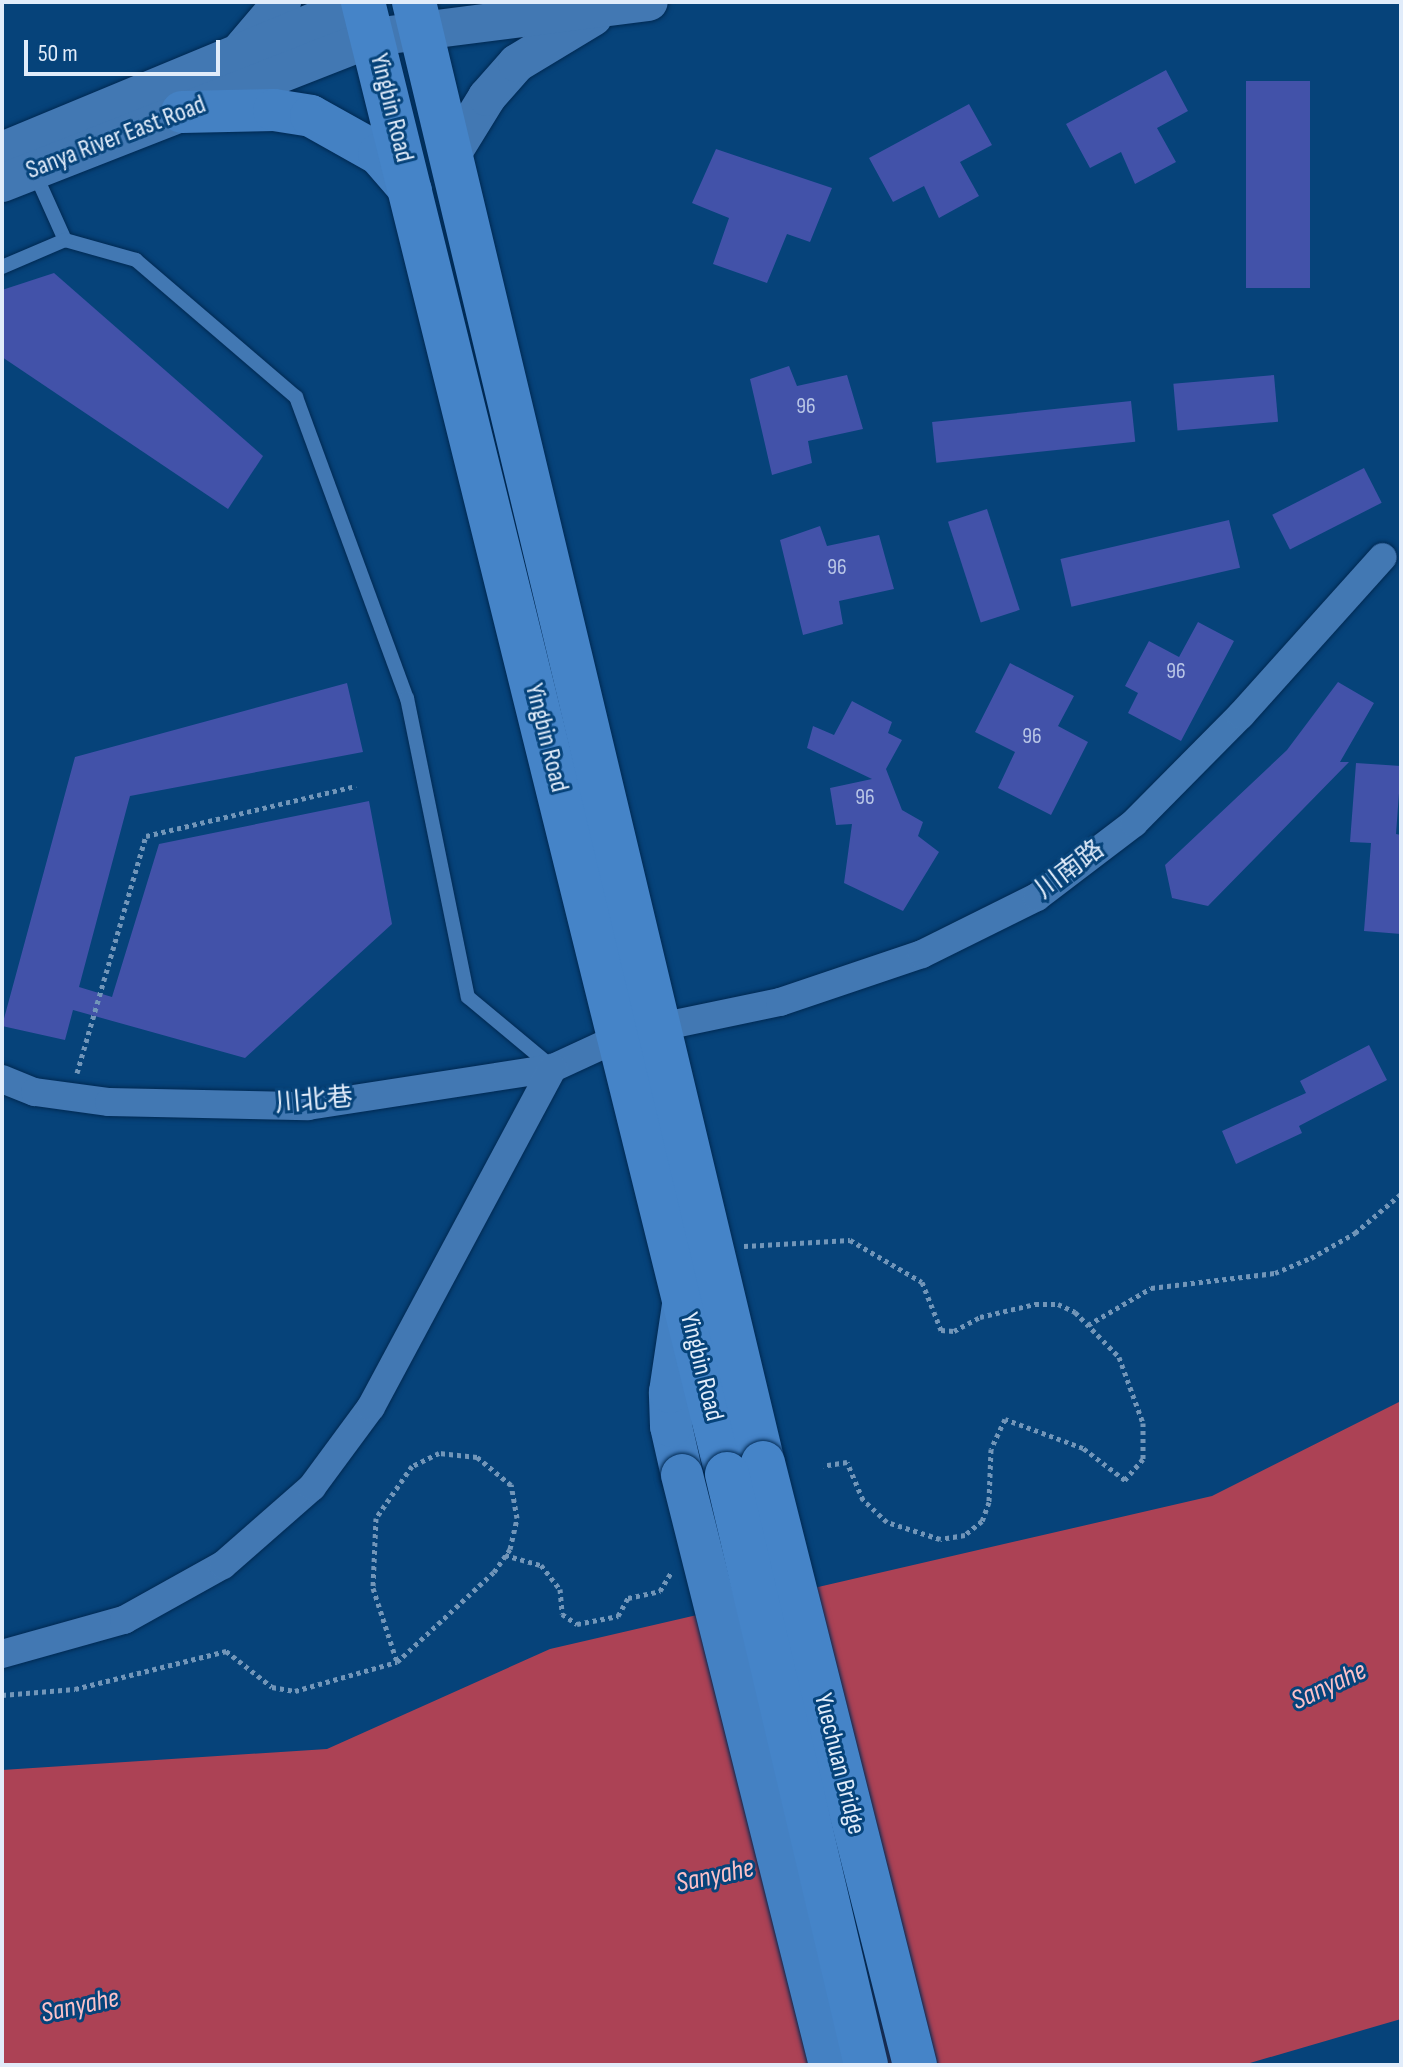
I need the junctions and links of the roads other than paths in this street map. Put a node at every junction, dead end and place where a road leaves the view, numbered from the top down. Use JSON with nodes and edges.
{"nodes":[{"id":1,"x":282,"y":2,"type":"edge"},
{"id":2,"x":634,"y":4,"type":"edge"},
{"id":3,"x":366,"y":14,"type":"edge"},
{"id":4,"x":418,"y":16,"type":"edge"},
{"id":5,"x":237,"y":54,"type":"junction"},
{"id":6,"x":182,"y":112,"type":"junction"},
{"id":7,"x":452,"y":154,"type":"junction"},
{"id":8,"x":13,"y":168,"type":"edge"},
{"id":9,"x":411,"y":191,"type":"junction"},
{"id":10,"x":65,"y":240,"type":"junction"},
{"id":11,"x":2,"y":267,"type":"edge"},
{"id":12,"x":1383,"y":557,"type":"dead end"},
{"id":13,"x":640,"y":1032,"type":"junction"},
{"id":14,"x":553,"y":1068,"type":"junction"},
{"id":15,"x":2,"y":1079,"type":"edge"},
{"id":16,"x":684,"y":1298,"type":"junction"},
{"id":17,"x":745,"y":1468,"type":"junction"},
{"id":18,"x":2,"y":1654,"type":"edge"},
{"id":19,"x":830,"y":2065,"type":"edge"},
{"id":20,"x":866,"y":2065,"type":"edge"},
{"id":21,"x":915,"y":2065,"type":"edge"}],
"edges":[{"from":1,"to":5,"type":"main road"},
{"from":2,"to":4,"type":"main road","name":"Sanya River East Road"},
{"from":2,"to":7,"type":"main road"},
{"from":3,"to":4,"type":"main road","name":"Sanya River East Road"},
{"from":3,"to":5,"type":"main road","name":"Sanya River East Road"},
{"from":3,"to":6,"type":"main road","name":"Sanya River East Road"},
{"from":3,"to":9,"type":"highway","name":"Yingbin Road"},
{"from":4,"to":7,"type":"highway","name":"Yingbin Road"},
{"from":5,"to":8,"type":"main road","name":"Sanya River East Road"},
{"from":6,"to":8,"type":"main road","name":"Sanya River East Road"},
{"from":6,"to":9,"type":"main road"},
{"from":7,"to":13,"type":"highway","name":"Yingbin Road"},
{"from":8,"to":10,"type":"lane"},
{"from":9,"to":13,"type":"highway","name":"Yingbin Road"},
{"from":10,"to":11,"type":"lane"},
{"from":10,"to":14,"type":"lane"},
{"from":12,"to":13,"type":"street","name":"川南路"},
{"from":13,"to":14,"type":"street","name":"川北巷"},
{"from":13,"to":16,"type":"highway","name":"Yingbin Road"},
{"from":13,"to":17,"type":"highway","name":"Yingbin Road"},
{"from":14,"to":15,"type":"street","name":"川北巷"},
{"from":14,"to":18,"type":"street"},
{"from":16,"to":17,"type":"highway","name":"Yingbin Road"},
{"from":16,"to":19,"type":"main road","bridge":true},
{"from":17,"to":20,"type":"highway","name":"Yuechuan Bridge","bridge":true},
{"from":17,"to":21,"type":"highway","name":"Yuechuan Bridge","bridge":true}]}
